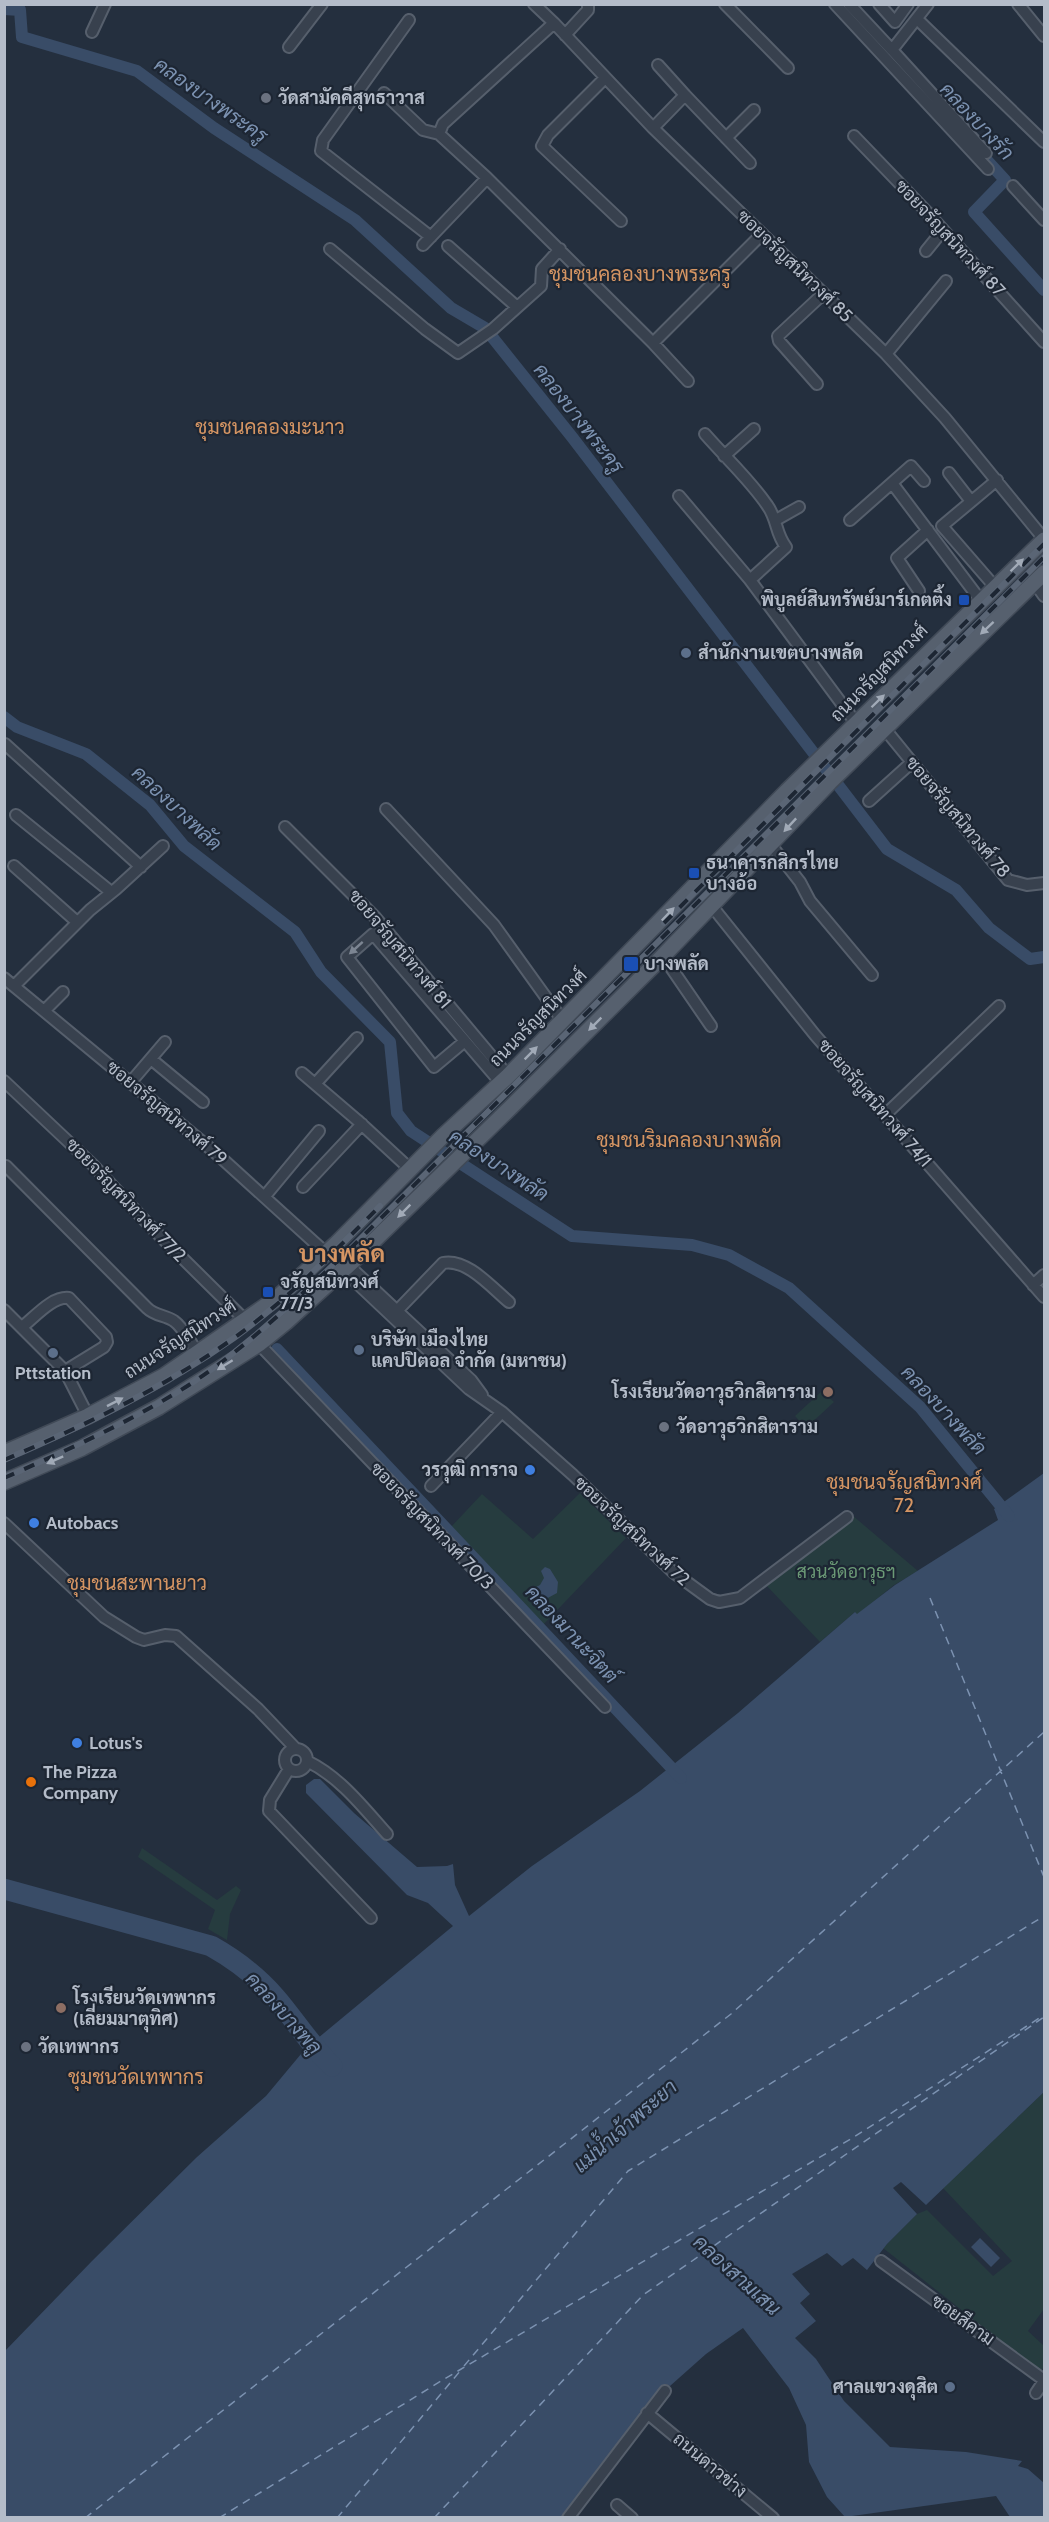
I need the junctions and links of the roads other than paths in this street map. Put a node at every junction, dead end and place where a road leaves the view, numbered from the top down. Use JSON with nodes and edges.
{"nodes":[{"id":1,"x":105,"y":4,"type":"edge"},
{"id":2,"x":322,"y":4,"type":"edge"},
{"id":3,"x":534,"y":4,"type":"edge"},
{"id":4,"x":588,"y":4,"type":"edge"},
{"id":5,"x":725,"y":4,"type":"edge"},
{"id":6,"x":835,"y":4,"type":"edge"},
{"id":7,"x":849,"y":4,"type":"edge"},
{"id":8,"x":879,"y":4,"type":"edge"},
{"id":9,"x":908,"y":4,"type":"edge"},
{"id":10,"x":928,"y":4,"type":"edge"},
{"id":11,"x":1018,"y":4,"type":"edge"},
{"id":12,"x":917,"y":19,"type":"junction"},
{"id":13,"x":409,"y":20,"type":"dead end"},
{"id":14,"x":554,"y":23,"type":"junction"},
{"id":15,"x":92,"y":32,"type":"dead end"},
{"id":16,"x":565,"y":35,"type":"junction"},
{"id":17,"x":1044,"y":36,"type":"edge"},
{"id":18,"x":289,"y":47,"type":"dead end"},
{"id":19,"x":892,"y":50,"type":"junction"},
{"id":20,"x":658,"y":65,"type":"dead end"},
{"id":21,"x":788,"y":68,"type":"dead end"},
{"id":22,"x":605,"y":78,"type":"junction"},
{"id":23,"x":384,"y":93,"type":"dead end"},
{"id":24,"x":685,"y":95,"type":"junction"},
{"id":25,"x":754,"y":110,"type":"dead end"},
{"id":26,"x":653,"y":128,"type":"junction"},
{"id":27,"x":439,"y":134,"type":"junction"},
{"id":28,"x":854,"y":136,"type":"dead end"},
{"id":29,"x":726,"y":138,"type":"junction"},
{"id":30,"x":1044,"y":142,"type":"edge"},
{"id":31,"x":986,"y":153,"type":"dead end"},
{"id":32,"x":750,"y":163,"type":"dead end"},
{"id":33,"x":988,"y":169,"type":"dead end"},
{"id":34,"x":487,"y":178,"type":"junction"},
{"id":35,"x":1013,"y":186,"type":"dead end"},
{"id":36,"x":1044,"y":220,"type":"edge"},
{"id":37,"x":621,"y":221,"type":"dead end"},
{"id":38,"x":943,"y":230,"type":"junction"},
{"id":39,"x":762,"y":234,"type":"junction"},
{"id":40,"x":448,"y":246,"type":"dead end"},
{"id":41,"x":330,"y":249,"type":"dead end"},
{"id":42,"x":560,"y":249,"type":"junction"},
{"id":43,"x":926,"y":251,"type":"dead end"},
{"id":44,"x":946,"y":281,"type":"dead end"},
{"id":45,"x":823,"y":294,"type":"junction"},
{"id":46,"x":517,"y":307,"type":"junction"},
{"id":47,"x":1044,"y":342,"type":"edge"},
{"id":48,"x":653,"y":343,"type":"junction"},
{"id":49,"x":886,"y":354,"type":"junction"},
{"id":50,"x":688,"y":381,"type":"dead end"},
{"id":51,"x":817,"y":384,"type":"dead end"},
{"id":52,"x":754,"y":429,"type":"dead end"},
{"id":53,"x":705,"y":434,"type":"dead end"},
{"id":54,"x":724,"y":456,"type":"junction"},
{"id":55,"x":949,"y":473,"type":"dead end"},
{"id":56,"x":997,"y":480,"type":"junction"},
{"id":57,"x":924,"y":481,"type":"dead end"},
{"id":58,"x":892,"y":483,"type":"junction"},
{"id":59,"x":679,"y":496,"type":"dead end"},
{"id":60,"x":970,"y":500,"type":"junction"},
{"id":61,"x":799,"y":507,"type":"dead end"},
{"id":62,"x":776,"y":520,"type":"junction"},
{"id":63,"x":850,"y":520,"type":"dead end"},
{"id":64,"x":928,"y":530,"type":"junction"},
{"id":65,"x":1044,"y":540,"type":"edge"},
{"id":66,"x":1039,"y":578,"type":"edge"},
{"id":67,"x":750,"y":580,"type":"junction"},
{"id":68,"x":995,"y":587,"type":"junction"},
{"id":69,"x":919,"y":591,"type":"dead end"},
{"id":70,"x":1044,"y":597,"type":"edge"},
{"id":71,"x":981,"y":601,"type":"junction"},
{"id":72,"x":856,"y":723,"type":"junction"},
{"id":73,"x":884,"y":728,"type":"junction"},
{"id":74,"x":5,"y":744,"type":"edge"},
{"id":75,"x":911,"y":763,"type":"junction"},
{"id":76,"x":869,"y":801,"type":"dead end"},
{"id":77,"x":386,"y":809,"type":"dead end"},
{"id":78,"x":16,"y":815,"type":"dead end"},
{"id":79,"x":285,"y":827,"type":"dead end"},
{"id":80,"x":771,"y":845,"type":"junction"},
{"id":81,"x":163,"y":846,"type":"dead end"},
{"id":82,"x":14,"y":866,"type":"dead end"},
{"id":83,"x":141,"y":867,"type":"junction"},
{"id":84,"x":1044,"y":883,"type":"edge"},
{"id":85,"x":108,"y":895,"type":"junction"},
{"id":86,"x":711,"y":904,"type":"junction"},
{"id":87,"x":77,"y":922,"type":"junction"},
{"id":88,"x":663,"y":956,"type":"junction"},
{"id":89,"x":872,"y":975,"type":"dead end"},
{"id":90,"x":8,"y":984,"type":"edge"},
{"id":91,"x":595,"y":990,"type":"junction"},
{"id":92,"x":63,"y":992,"type":"dead end"},
{"id":93,"x":999,"y":1006,"type":"dead end"},
{"id":94,"x":612,"y":1007,"type":"junction"},
{"id":95,"x":44,"y":1011,"type":"junction"},
{"id":96,"x":564,"y":1021,"type":"junction"},
{"id":97,"x":711,"y":1026,"type":"dead end"},
{"id":98,"x":357,"y":1038,"type":"dead end"},
{"id":99,"x":465,"y":1041,"type":"junction"},
{"id":100,"x":165,"y":1042,"type":"dead end"},
{"id":101,"x":151,"y":1059,"type":"junction"},
{"id":102,"x":302,"y":1073,"type":"dead end"},
{"id":103,"x":504,"y":1080,"type":"junction"},
{"id":104,"x":4,"y":1081,"type":"edge"},
{"id":105,"x":130,"y":1083,"type":"junction"},
{"id":106,"x":315,"y":1084,"type":"junction"},
{"id":107,"x":204,"y":1102,"type":"dead end"},
{"id":108,"x":886,"y":1114,"type":"junction"},
{"id":109,"x":362,"y":1125,"type":"junction"},
{"id":110,"x":319,"y":1131,"type":"dead end"},
{"id":111,"x":6,"y":1166,"type":"dead end"},
{"id":112,"x":410,"y":1169,"type":"junction"},
{"id":113,"x":303,"y":1187,"type":"dead end"},
{"id":114,"x":265,"y":1196,"type":"junction"},
{"id":115,"x":326,"y":1253,"type":"junction"},
{"id":116,"x":346,"y":1268,"type":"junction"},
{"id":117,"x":1044,"y":1275,"type":"edge"},
{"id":118,"x":1033,"y":1285,"type":"junction"},
{"id":119,"x":1044,"y":1297,"type":"edge"},
{"id":120,"x":509,"y":1302,"type":"dead end"},
{"id":121,"x":4,"y":1310,"type":"edge"},
{"id":122,"x":395,"y":1314,"type":"junction"},
{"id":123,"x":246,"y":1320,"type":"junction"},
{"id":124,"x":22,"y":1327,"type":"junction"},
{"id":125,"x":259,"y":1344,"type":"junction"},
{"id":126,"x":198,"y":1353,"type":"junction"},
{"id":127,"x":65,"y":1371,"type":"junction"},
{"id":128,"x":502,"y":1412,"type":"junction"},
{"id":129,"x":88,"y":1416,"type":"junction"},
{"id":130,"x":4,"y":1453,"type":"edge"},
{"id":131,"x":4,"y":1482,"type":"edge"},
{"id":132,"x":431,"y":1486,"type":"dead end"},
{"id":133,"x":847,"y":1517,"type":"dead end"},
{"id":134,"x":4,"y":1524,"type":"edge"},
{"id":135,"x":605,"y":1707,"type":"dead end"},
{"id":136,"x":296,"y":1749,"type":"junction"},
{"id":137,"x":307,"y":1761,"type":"junction"},
{"id":138,"x":289,"y":1769,"type":"junction"},
{"id":139,"x":387,"y":1834,"type":"dead end"},
{"id":140,"x":371,"y":1918,"type":"dead end"},
{"id":141,"x":881,"y":2261,"type":"dead end"},
{"id":142,"x":1044,"y":2380,"type":"edge"},
{"id":143,"x":665,"y":2391,"type":"dead end"},
{"id":144,"x":1036,"y":2392,"type":"dead end"},
{"id":145,"x":647,"y":2413,"type":"junction"},
{"id":146,"x":617,"y":2505,"type":"dead end"},
{"id":147,"x":568,"y":2517,"type":"edge"},
{"id":148,"x":632,"y":2517,"type":"edge"},
{"id":149,"x":773,"y":2517,"type":"edge"}],
"edges":[{"from":1,"to":15,"type":"street"},
{"from":2,"to":18,"type":"street"},
{"from":3,"to":14,"type":"street","name":"ซอยจรัญสนิทวงศ์ 85"},
{"from":4,"to":16,"type":"street"},
{"from":5,"to":21,"type":"street"},
{"from":6,"to":33,"type":"street"},
{"from":7,"to":19,"type":"street"},
{"from":8,"to":9,"type":"street"},
{"from":10,"to":12,"type":"street"},
{"from":11,"to":17,"type":"street"},
{"from":12,"to":19,"type":"street"},
{"from":12,"to":30,"type":"street"},
{"from":13,"to":34,"type":"street"},
{"from":14,"to":16,"type":"street","name":"ซอยจรัญสนิทวงศ์ 85"},
{"from":14,"to":27,"type":"street"},
{"from":16,"to":22,"type":"street","name":"ซอยจรัญสนิทวงศ์ 85"},
{"from":19,"to":31,"type":"street"},
{"from":20,"to":24,"type":"street"},
{"from":22,"to":26,"type":"street","name":"ซอยจรัญสนิทวงศ์ 85"},
{"from":22,"to":37,"type":"street"},
{"from":23,"to":27,"type":"street"},
{"from":24,"to":26,"type":"street"},
{"from":24,"to":29,"type":"street"},
{"from":25,"to":29,"type":"street"},
{"from":26,"to":39,"type":"street","name":"ซอยจรัญสนิทวงศ์ 85"},
{"from":27,"to":34,"type":"street"},
{"from":28,"to":38,"type":"street","name":"ซอยจรัญสนิทวงศ์ 87"},
{"from":29,"to":32,"type":"street"},
{"from":34,"to":42,"type":"street"},
{"from":35,"to":36,"type":"street"},
{"from":38,"to":43,"type":"street"},
{"from":38,"to":47,"type":"street","name":"ซอยจรัญสนิทวงศ์ 87"},
{"from":39,"to":45,"type":"street","name":"ซอยจรัญสนิทวงศ์ 85"},
{"from":39,"to":48,"type":"street"},
{"from":40,"to":46,"type":"street"},
{"from":41,"to":46,"type":"street"},
{"from":42,"to":46,"type":"street"},
{"from":42,"to":48,"type":"street"},
{"from":44,"to":49,"type":"street"},
{"from":45,"to":49,"type":"street","name":"ซอยจรัญสนิทวงศ์ 85"},
{"from":45,"to":51,"type":"street"},
{"from":48,"to":50,"type":"street"},
{"from":49,"to":56,"type":"street","name":"ซอยจรัญสนิทวงศ์ 85"},
{"from":52,"to":54,"type":"street"},
{"from":53,"to":54,"type":"street"},
{"from":54,"to":62,"type":"street"},
{"from":55,"to":60,"type":"street"},
{"from":56,"to":60,"type":"street"},
{"from":56,"to":65,"type":"street","name":"ซอยจรัญสนิทวงศ์ 85"},
{"from":57,"to":58,"type":"street"},
{"from":58,"to":63,"type":"street"},
{"from":58,"to":64,"type":"street"},
{"from":59,"to":67,"type":"street"},
{"from":60,"to":68,"type":"street"},
{"from":61,"to":62,"type":"street"},
{"from":62,"to":67,"type":"street"},
{"from":64,"to":69,"type":"street"},
{"from":64,"to":71,"type":"street"},
{"from":68,"to":65,"type":"main road","name":"ถนนจรัญสนิทวงศ์","one_way":true},
{"from":66,"to":70,"type":"street"},
{"from":66,"to":73,"type":"main road","one_way":true},
{"from":67,"to":72,"type":"street"},
{"from":68,"to":71,"type":"main road","name":"ถนนจรัญสนิทวงศ์"},
{"from":72,"to":71,"type":"main road","name":"ถนนจรัญสนิทวงศ์","one_way":true},
{"from":91,"to":72,"type":"main road","name":"ถนนจรัญสนิทวงศ์","one_way":true},
{"from":73,"to":75,"type":"street","name":"ซอยจรัญสนิทวงศ์ 78"},
{"from":73,"to":80,"type":"main road","one_way":true},
{"from":74,"to":83,"type":"street"},
{"from":75,"to":76,"type":"street"},
{"from":75,"to":84,"type":"street","name":"ซอยจรัญสนิทวงศ์ 78"},
{"from":77,"to":96,"type":"street"},
{"from":78,"to":85,"type":"street"},
{"from":79,"to":103,"type":"street","name":"ซอยจรัญสนิทวงศ์ 81"},
{"from":80,"to":86,"type":"main road"},
{"from":80,"to":89,"type":"street"},
{"from":81,"to":83,"type":"street"},
{"from":82,"to":87,"type":"street"},
{"from":83,"to":85,"type":"street"},
{"from":85,"to":87,"type":"street"},
{"from":86,"to":88,"type":"main road"},
{"from":86,"to":108,"type":"street","name":"ซอยจรัญสนิทวงศ์ 74/1"},
{"from":87,"to":90,"type":"street"},
{"from":88,"to":94,"type":"main road"},
{"from":88,"to":97,"type":"street"},
{"from":90,"to":95,"type":"street","name":"ซอยจรัญสนิทวงศ์ 79"},
{"from":91,"to":94,"type":"main road"},
{"from":91,"to":96,"type":"main road","name":"ถนนจรัญสนิทวงศ์"},
{"from":92,"to":95,"type":"street"},
{"from":93,"to":108,"type":"street"},
{"from":94,"to":116,"type":"main road","one_way":true},
{"from":95,"to":105,"type":"street","name":"ซอยจรัญสนิทวงศ์ 79"},
{"from":103,"to":96,"type":"main road","name":"ถนนจรัญสนิทวงศ์","one_way":true},
{"from":98,"to":106,"type":"street"},
{"from":99,"to":99,"type":"street","one_way":true},
{"from":99,"to":103,"type":"street"},
{"from":100,"to":101,"type":"street"},
{"from":101,"to":105,"type":"street"},
{"from":101,"to":107,"type":"street"},
{"from":102,"to":106,"type":"street"},
{"from":103,"to":112,"type":"main road","name":"ถนนจรัญสนิทวงศ์"},
{"from":104,"to":123,"type":"street","name":"ซอยจรัญสนิทวงศ์ 77/2"},
{"from":105,"to":114,"type":"street","name":"ซอยจรัญสนิทวงศ์ 79"},
{"from":106,"to":109,"type":"street"},
{"from":108,"to":118,"type":"street","name":"ซอยจรัญสนิทวงศ์ 74/1"},
{"from":109,"to":112,"type":"street"},
{"from":109,"to":113,"type":"street"},
{"from":110,"to":114,"type":"street"},
{"from":111,"to":126,"type":"street"},
{"from":112,"to":115,"type":"main road","name":"ถนนจรัญสนิทวงศ์"},
{"from":114,"to":115,"type":"street","name":"ซอยจรัญสนิทวงศ์ 79"},
{"from":115,"to":123,"type":"main road","name":"ถนนจรัญสนิทวงศ์"},
{"from":116,"to":122,"type":"street","name":"ซอยจรัญสนิทวงศ์ 72"},
{"from":116,"to":125,"type":"main road"},
{"from":117,"to":118,"type":"street"},
{"from":118,"to":119,"type":"street","name":"ซอยจรัญสนิทวงศ์ 74/1"},
{"from":120,"to":122,"type":"street"},
{"from":121,"to":124,"type":"street"},
{"from":122,"to":128,"type":"street","name":"ซอยจรัญสนิทวงศ์ 72"},
{"from":123,"to":126,"type":"main road","name":"ถนนจรัญสนิทวงศ์"},
{"from":124,"to":127,"type":"street"},
{"from":124,"to":127,"type":"street"},
{"from":125,"to":131,"type":"main road","one_way":true},
{"from":125,"to":135,"type":"street","name":"ซอยจรัญสนิทวงศ์ 70/3"},
{"from":129,"to":126,"type":"main road","name":"ถนนจรัญสนิทวงศ์","one_way":true},
{"from":127,"to":129,"type":"street"},
{"from":128,"to":132,"type":"street"},
{"from":128,"to":133,"type":"street","name":"ซอยจรัญสนิทวงศ์ 72"},
{"from":129,"to":130,"type":"main road","name":"ถนนจรัญสนิทวงศ์"},
{"from":134,"to":136,"type":"street"},
{"from":136,"to":137,"type":"street"},
{"from":136,"to":138,"type":"street"},
{"from":137,"to":138,"type":"street"},
{"from":137,"to":139,"type":"street"},
{"from":138,"to":140,"type":"street"},
{"from":141,"to":142,"type":"street","name":"ซอยสีคาม"},
{"from":142,"to":144,"type":"street","name":"ซอยสีคาม"},
{"from":143,"to":145,"type":"street"},
{"from":145,"to":147,"type":"street"},
{"from":145,"to":149,"type":"street","name":"ถนนดาวข่าง"},
{"from":146,"to":148,"type":"street"}]}
